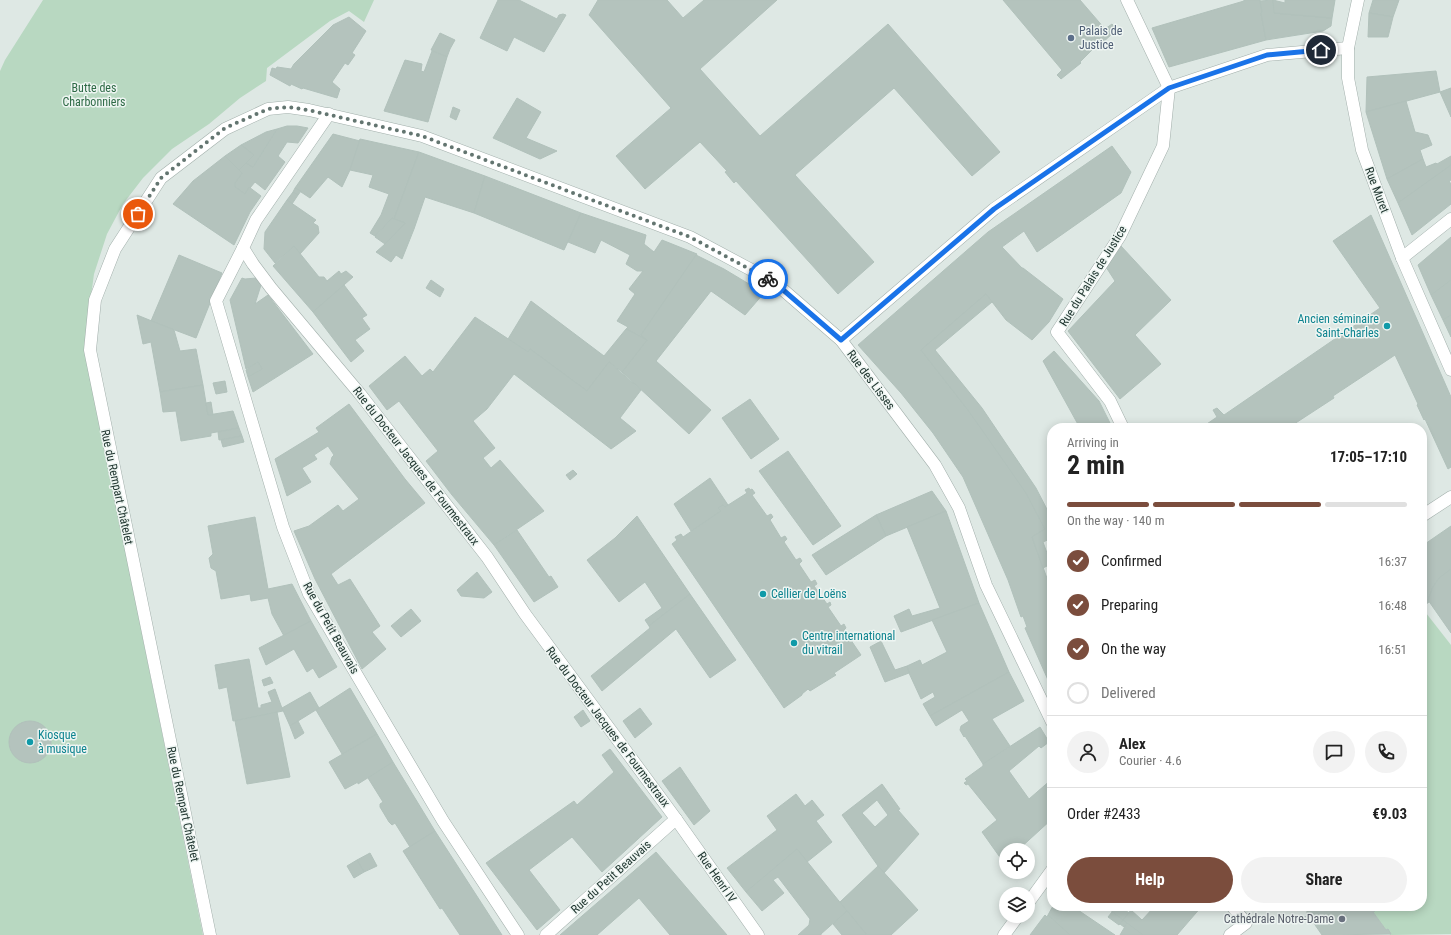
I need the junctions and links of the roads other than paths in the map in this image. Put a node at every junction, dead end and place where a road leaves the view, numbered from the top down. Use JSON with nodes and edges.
{"nodes":[{"id":1,"x":1127,"y":0,"type":"edge"},
{"id":2,"x":1358,"y":0,"type":"edge"},
{"id":3,"x":1348,"y":48,"type":"junction"},
{"id":4,"x":1169,"y":88,"type":"junction"},
{"id":5,"x":268,"y":109,"type":"joint"},
{"id":6,"x":329,"y":114,"type":"junction"},
{"id":7,"x":1451,"y":219,"type":"edge"},
{"id":8,"x":243,"y":248,"type":"junction"},
{"id":9,"x":1402,"y":258,"type":"junction"},
{"id":10,"x":841,"y":340,"type":"junction"},
{"id":11,"x":1451,"y":370,"type":"edge"},
{"id":12,"x":1121,"y":423,"type":"edge"},
{"id":13,"x":1451,"y":497,"type":"edge"},
{"id":14,"x":1427,"y":513,"type":"edge"},
{"id":15,"x":1047,"y":712,"type":"edge"},
{"id":16,"x":676,"y":818,"type":"junction"},
{"id":17,"x":1047,"y":877,"type":"edge"},
{"id":18,"x":1035,"y":893,"type":"edge"},
{"id":19,"x":1236,"y":911,"type":"edge"},
{"id":20,"x":1013,"y":923,"type":"edge"},
{"id":21,"x":210,"y":935,"type":"edge"},
{"id":22,"x":518,"y":935,"type":"edge"},
{"id":23,"x":546,"y":935,"type":"edge"},
{"id":24,"x":758,"y":935,"type":"edge"},
{"id":25,"x":1004,"y":935,"type":"edge"},
{"id":26,"x":1230,"y":935,"type":"edge"}],
"edges":[{"from":1,"to":4,"type":"street"},
{"from":2,"to":3,"type":"street","name":"Rue Muret"},
{"from":3,"to":4,"type":"street"},
{"from":3,"to":9,"type":"street","name":"Rue Muret"},
{"from":4,"to":10,"type":"street"},
{"from":4,"to":12,"type":"street","name":"Rue du Palais de Justice"},
{"from":5,"to":6,"type":"street","name":"Rue des Lisses"},
{"from":5,"to":21,"type":"street","name":"Rue du Rempart Châtelet"},
{"from":6,"to":8,"type":"street"},
{"from":6,"to":10,"type":"street","name":"Rue des Lisses"},
{"from":7,"to":9,"type":"street"},
{"from":8,"to":16,"type":"street","name":"Rue du Docteur Jacques de Fourmestraux"},
{"from":8,"to":22,"type":"street","name":"Rue du Petit Beauvais"},
{"from":9,"to":11,"type":"street","name":"Rue Muret"},
{"from":10,"to":15,"type":"street","name":"Rue des Lisses"},
{"from":13,"to":14,"type":"street"},
{"from":16,"to":23,"type":"street","name":"Rue du Petit Beauvais"},
{"from":16,"to":24,"type":"street","name":"Rue Henri IV"},
{"from":17,"to":18,"type":"street"},
{"from":19,"to":26,"type":"street"},
{"from":20,"to":25,"type":"street"}]}
